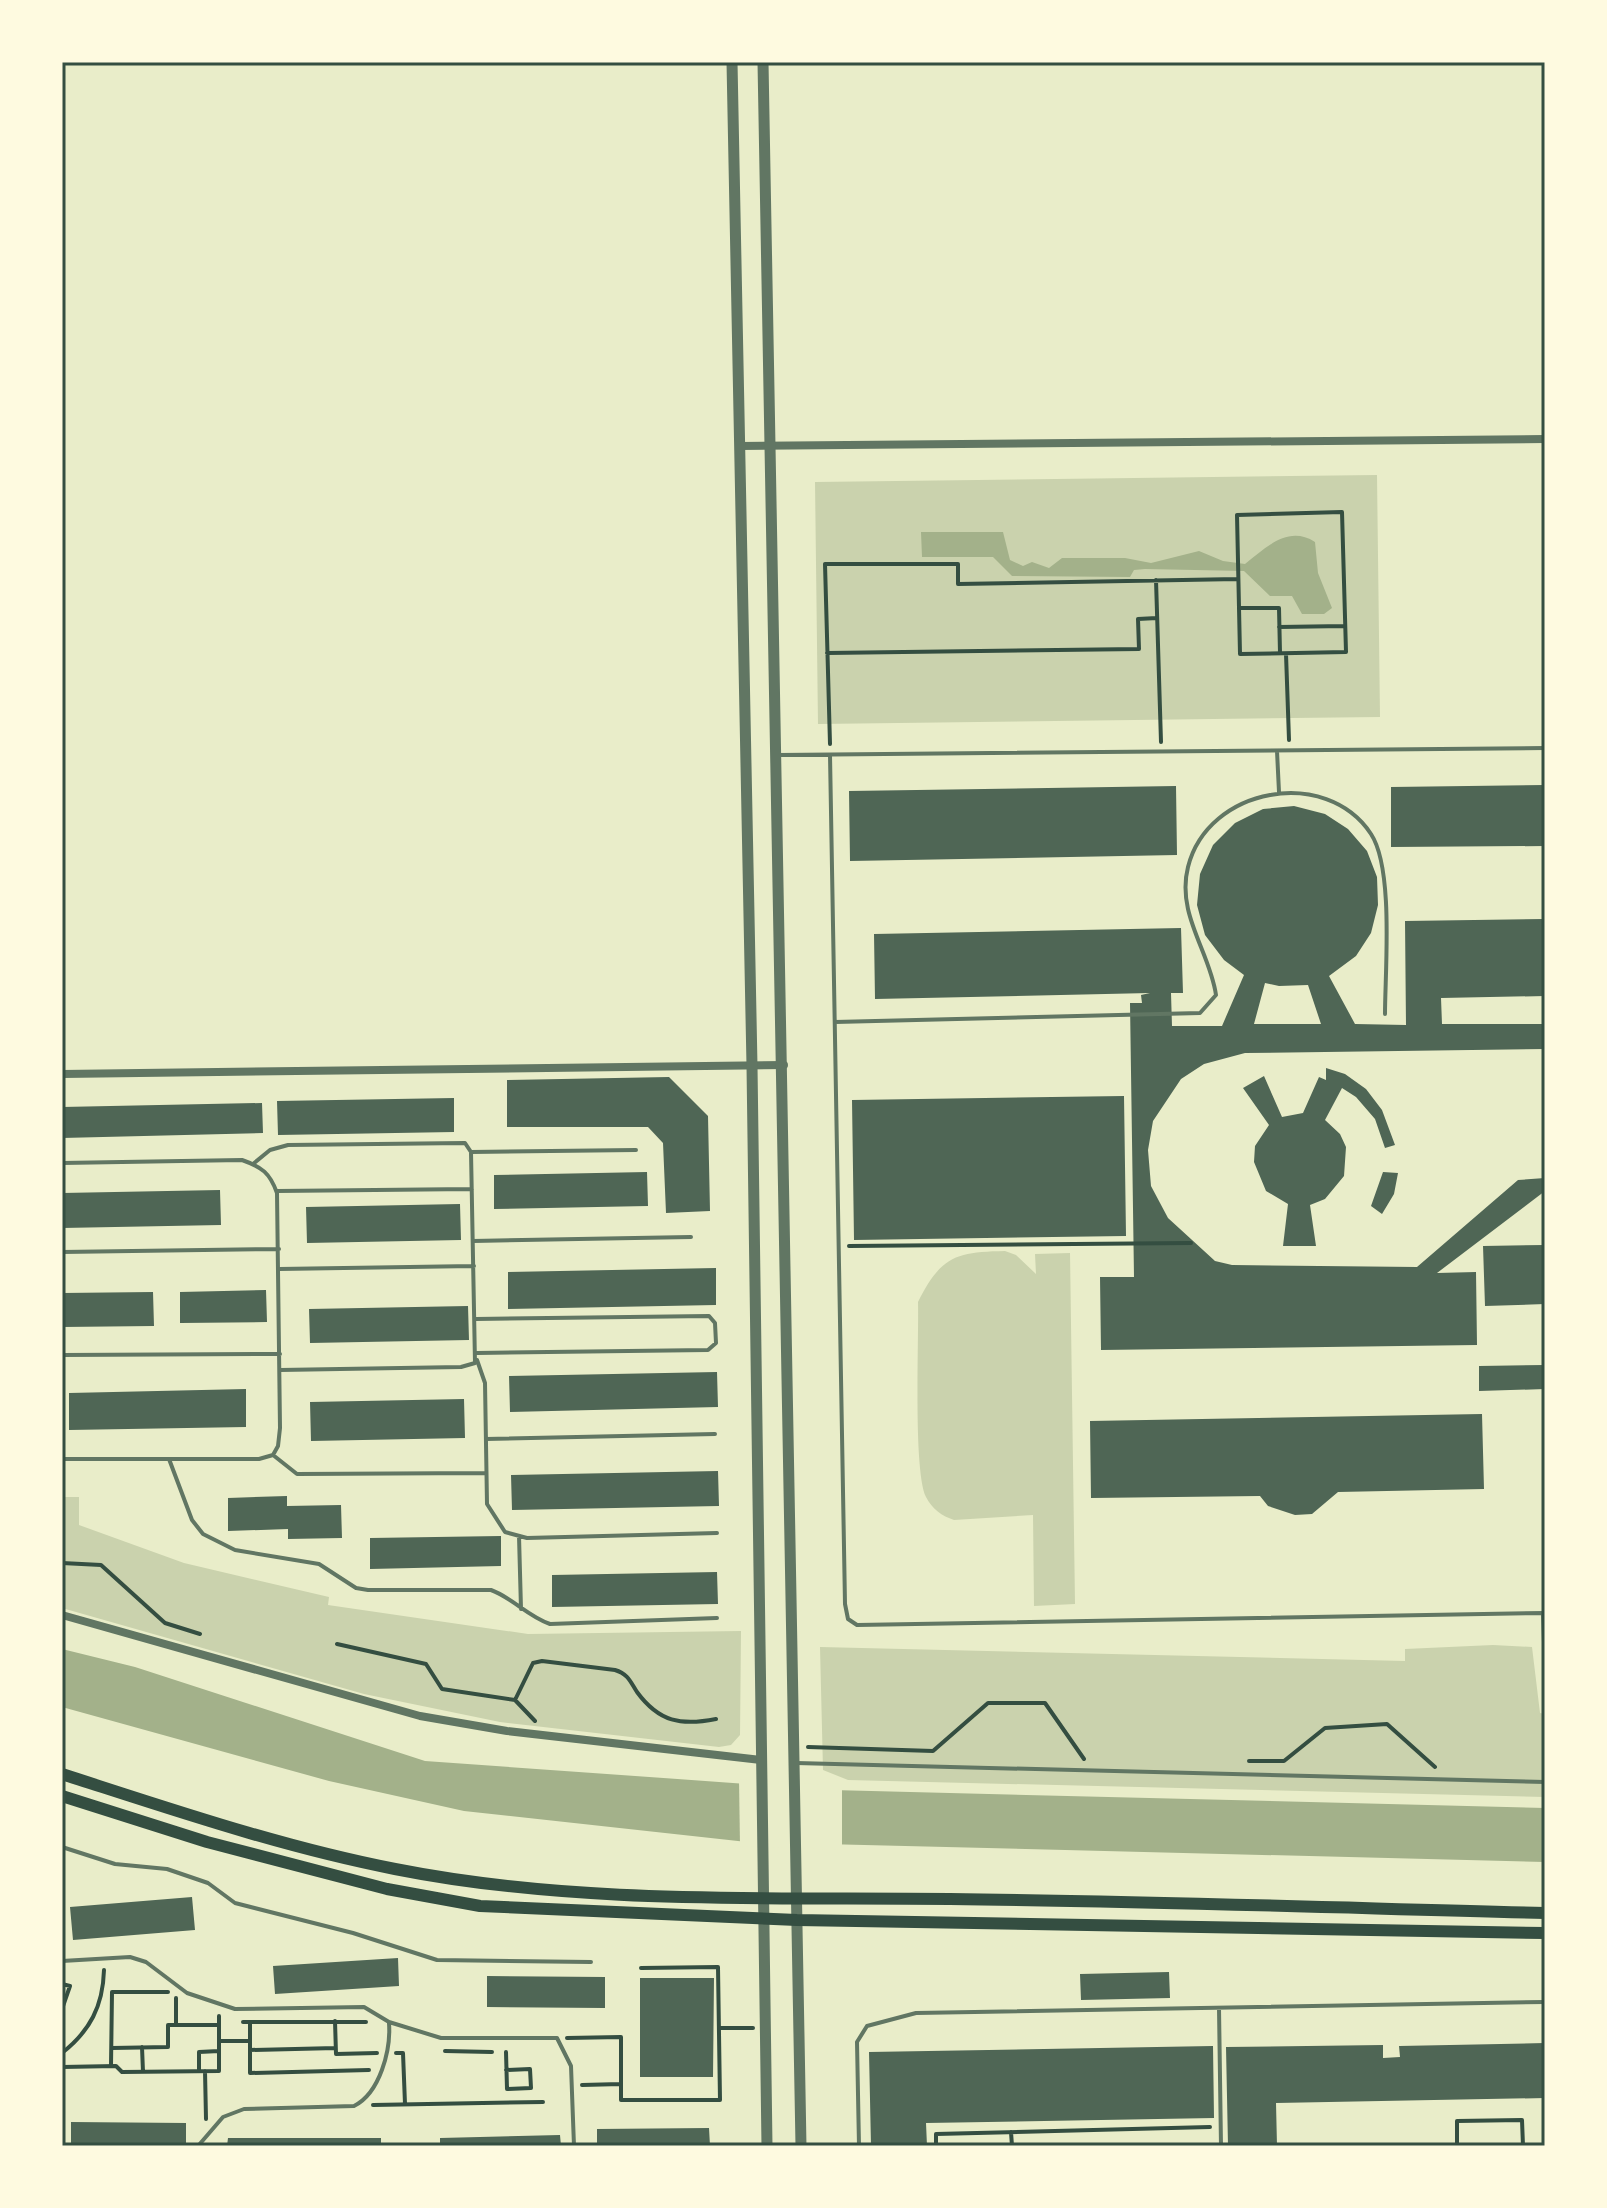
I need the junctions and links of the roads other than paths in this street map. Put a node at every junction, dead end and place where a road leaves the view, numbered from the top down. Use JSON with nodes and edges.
{"nodes":[{"id":1,"x":732,"y":62,"type":"edge"},
{"id":2,"x":763,"y":62,"type":"edge"},
{"id":3,"x":1545,"y":439,"type":"edge"},
{"id":4,"x":740,"y":446,"type":"junction"},
{"id":5,"x":771,"y":446,"type":"junction"},
{"id":6,"x":1545,"y":748,"type":"edge"},
{"id":7,"x":1277,"y":750,"type":"junction"},
{"id":8,"x":778,"y":755,"type":"junction"},
{"id":9,"x":830,"y":755,"type":"junction"},
{"id":10,"x":1279,"y":792,"type":"junction"},
{"id":11,"x":1385,"y":1014,"type":"dead end"},
{"id":12,"x":835,"y":1022,"type":"junction"},
{"id":13,"x":784,"y":1065,"type":"junction"},
{"id":14,"x":752,"y":1066,"type":"junction"},
{"id":15,"x":62,"y":1074,"type":"edge"},
{"id":16,"x":636,"y":1150,"type":"dead end"},
{"id":17,"x":471,"y":1152,"type":"junction"},
{"id":18,"x":62,"y":1163,"type":"edge"},
{"id":19,"x":253,"y":1164,"type":"junction"},
{"id":20,"x":472,"y":1189,"type":"junction"},
{"id":21,"x":277,"y":1191,"type":"junction"},
{"id":22,"x":691,"y":1237,"type":"dead end"},
{"id":23,"x":473,"y":1241,"type":"junction"},
{"id":24,"x":279,"y":1249,"type":"junction"},
{"id":25,"x":62,"y":1252,"type":"edge"},
{"id":26,"x":474,"y":1266,"type":"junction"},
{"id":27,"x":279,"y":1269,"type":"junction"},
{"id":28,"x":476,"y":1319,"type":"junction"},
{"id":29,"x":477,"y":1353,"type":"junction"},
{"id":30,"x":280,"y":1354,"type":"junction"},
{"id":31,"x":62,"y":1355,"type":"edge"},
{"id":32,"x":477,"y":1360,"type":"junction"},
{"id":33,"x":280,"y":1370,"type":"junction"},
{"id":34,"x":715,"y":1434,"type":"dead end"},
{"id":35,"x":486,"y":1439,"type":"junction"},
{"id":36,"x":273,"y":1455,"type":"junction"},
{"id":37,"x":62,"y":1459,"type":"edge"},
{"id":38,"x":169,"y":1459,"type":"junction"},
{"id":39,"x":486,"y":1473,"type":"junction"},
{"id":40,"x":717,"y":1533,"type":"dead end"},
{"id":41,"x":519,"y":1536,"type":"junction"},
{"id":42,"x":521,"y":1609,"type":"junction"},
{"id":43,"x":1544,"y":1613,"type":"edge"},
{"id":44,"x":62,"y":1615,"type":"edge"},
{"id":45,"x":717,"y":1618,"type":"dead end"},
{"id":46,"x":1545,"y":1671,"type":"edge"},
{"id":47,"x":761,"y":1760,"type":"junction"},
{"id":48,"x":794,"y":1762,"type":"junction"},
{"id":49,"x":62,"y":1774,"type":"edge"},
{"id":50,"x":1545,"y":1782,"type":"edge"},
{"id":51,"x":62,"y":1796,"type":"edge"},
{"id":52,"x":62,"y":1847,"type":"edge"},
{"id":53,"x":763,"y":1897,"type":"junction"},
{"id":54,"x":796,"y":1897,"type":"junction"},
{"id":55,"x":1545,"y":1913,"type":"edge"},
{"id":56,"x":763,"y":1919,"type":"junction"},
{"id":57,"x":797,"y":1920,"type":"junction"},
{"id":58,"x":1545,"y":1933,"type":"edge"},
{"id":59,"x":62,"y":1961,"type":"edge"},
{"id":60,"x":591,"y":1962,"type":"dead end"},
{"id":61,"x":1545,"y":2002,"type":"edge"},
{"id":62,"x":1219,"y":2008,"type":"junction"},
{"id":63,"x":389,"y":2022,"type":"junction"},
{"id":64,"x":198,"y":2146,"type":"edge"},
{"id":65,"x":574,"y":2146,"type":"edge"},
{"id":66,"x":767,"y":2146,"type":"edge"},
{"id":67,"x":801,"y":2146,"type":"edge"},
{"id":68,"x":859,"y":2146,"type":"edge"},
{"id":69,"x":1221,"y":2146,"type":"edge"}],
"edges":[{"from":1,"to":4,"type":"street"},
{"from":2,"to":5,"type":"street"},
{"from":3,"to":5,"type":"street"},
{"from":4,"to":5,"type":"street"},
{"from":4,"to":14,"type":"street"},
{"from":5,"to":8,"type":"street"},
{"from":6,"to":7,"type":"lane"},
{"from":7,"to":9,"type":"lane"},
{"from":7,"to":10,"type":"lane"},
{"from":8,"to":9,"type":"lane"},
{"from":8,"to":13,"type":"street"},
{"from":9,"to":12,"type":"lane"},
{"from":10,"to":11,"type":"lane"},
{"from":10,"to":12,"type":"lane"},
{"from":12,"to":43,"type":"lane"},
{"from":13,"to":14,"type":"street"},
{"from":13,"to":48,"type":"street"},
{"from":14,"to":15,"type":"street"},
{"from":14,"to":47,"type":"street"},
{"from":16,"to":17,"type":"lane"},
{"from":17,"to":19,"type":"lane"},
{"from":17,"to":20,"type":"lane"},
{"from":18,"to":19,"type":"lane"},
{"from":19,"to":21,"type":"lane"},
{"from":20,"to":21,"type":"lane"},
{"from":20,"to":23,"type":"lane"},
{"from":21,"to":24,"type":"lane"},
{"from":22,"to":23,"type":"lane"},
{"from":23,"to":26,"type":"lane"},
{"from":24,"to":25,"type":"lane"},
{"from":24,"to":27,"type":"lane"},
{"from":26,"to":27,"type":"lane"},
{"from":26,"to":28,"type":"lane"},
{"from":27,"to":30,"type":"lane"},
{"from":28,"to":29,"type":"lane"},
{"from":28,"to":29,"type":"lane"},
{"from":29,"to":32,"type":"lane"},
{"from":30,"to":31,"type":"lane"},
{"from":30,"to":33,"type":"lane"},
{"from":32,"to":33,"type":"lane"},
{"from":32,"to":35,"type":"lane"},
{"from":33,"to":36,"type":"lane"},
{"from":34,"to":35,"type":"lane"},
{"from":35,"to":39,"type":"lane"},
{"from":36,"to":38,"type":"lane"},
{"from":36,"to":39,"type":"lane"},
{"from":37,"to":38,"type":"lane"},
{"from":38,"to":42,"type":"lane"},
{"from":39,"to":41,"type":"lane"},
{"from":40,"to":41,"type":"lane"},
{"from":41,"to":42,"type":"lane"},
{"from":42,"to":45,"type":"lane"},
{"from":43,"to":46,"type":"lane"},
{"from":44,"to":47,"type":"street"},
{"from":47,"to":53,"type":"street"},
{"from":48,"to":50,"type":"lane"},
{"from":48,"to":54,"type":"street"},
{"from":49,"to":53,"type":"main road"},
{"from":51,"to":56,"type":"main road"},
{"from":52,"to":60,"type":"lane"},
{"from":53,"to":54,"type":"main road"},
{"from":53,"to":56,"type":"street"},
{"from":54,"to":55,"type":"main road"},
{"from":54,"to":57,"type":"street"},
{"from":56,"to":57,"type":"main road"},
{"from":56,"to":66,"type":"street"},
{"from":57,"to":58,"type":"main road"},
{"from":57,"to":67,"type":"street"},
{"from":59,"to":63,"type":"lane"},
{"from":61,"to":62,"type":"lane"},
{"from":62,"to":68,"type":"lane"},
{"from":62,"to":69,"type":"lane"},
{"from":63,"to":64,"type":"lane"},
{"from":63,"to":65,"type":"lane"}]}
